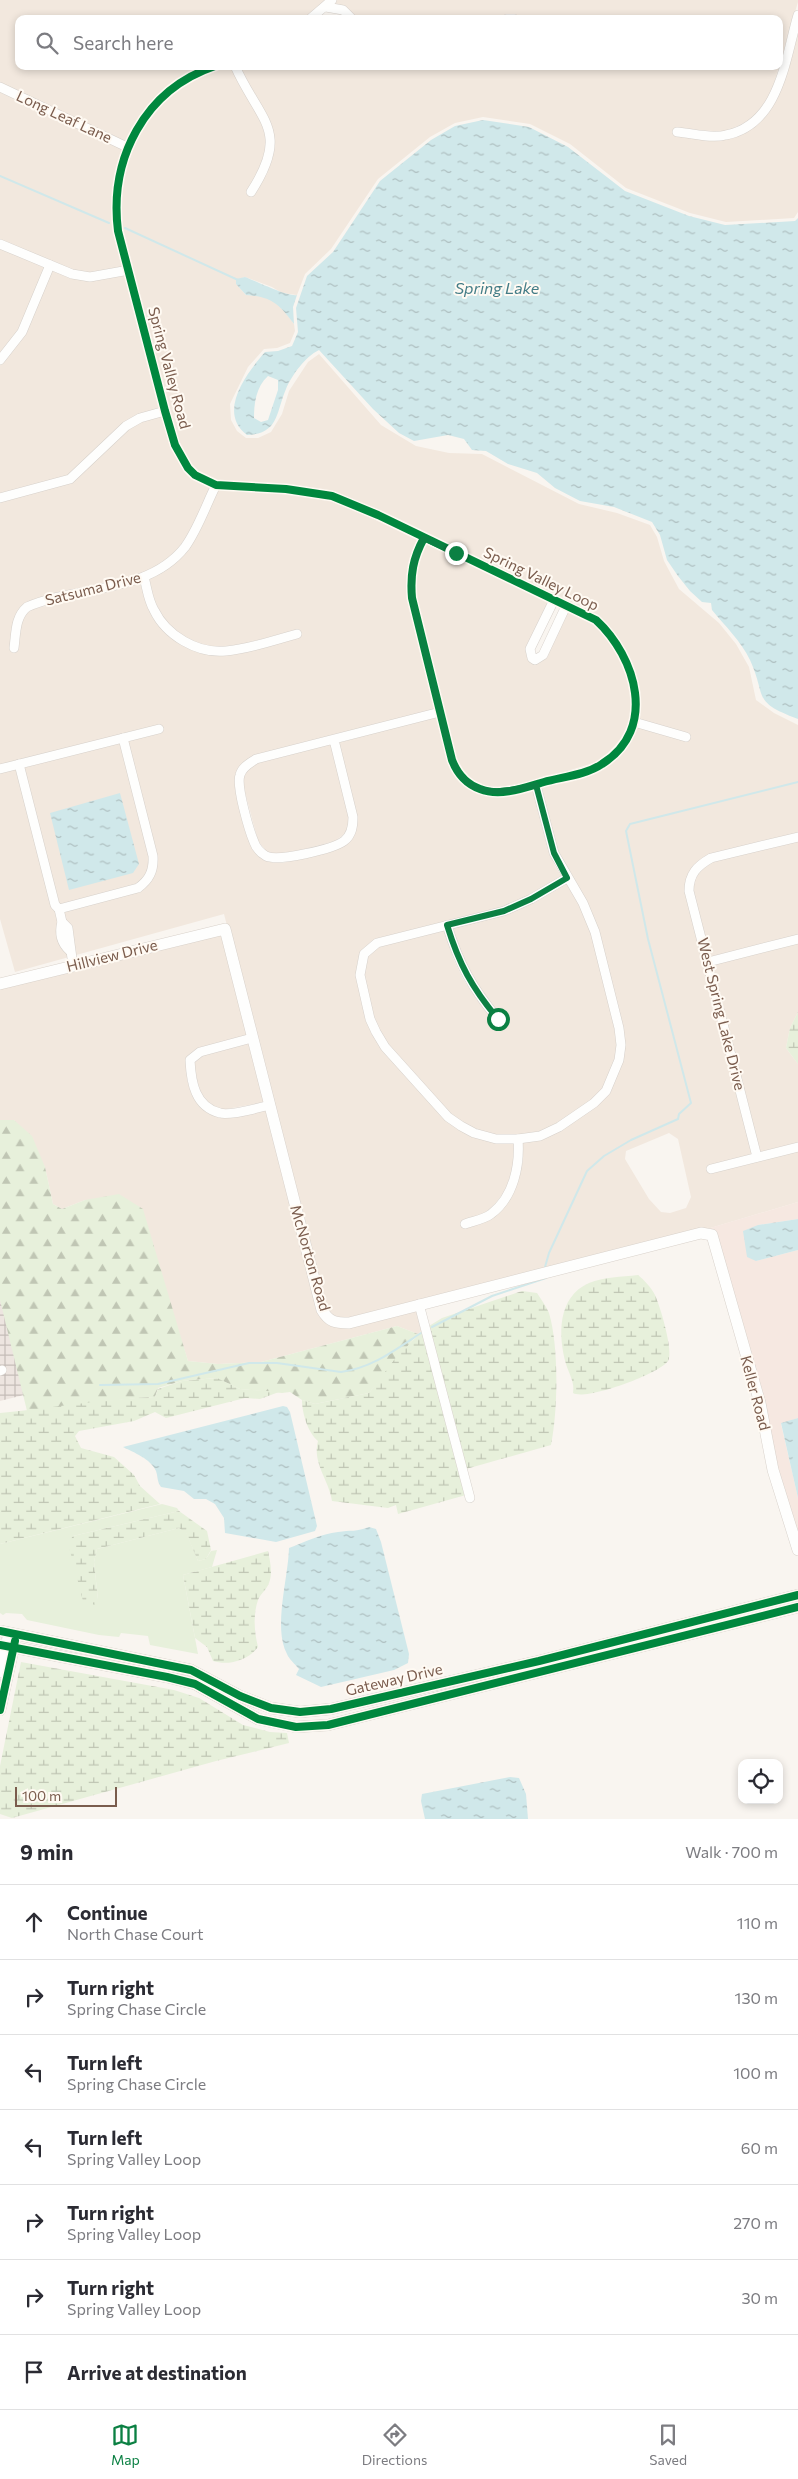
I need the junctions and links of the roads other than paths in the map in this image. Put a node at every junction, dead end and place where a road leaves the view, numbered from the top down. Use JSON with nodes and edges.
{"nodes":[{"id":1,"x":329,"y":4,"type":"edge"},
{"id":2,"x":315,"y":15,"type":"edge"},
{"id":3,"x":348,"y":15,"type":"edge"},
{"id":4,"x":798,"y":15,"type":"edge"},
{"id":5,"x":783,"y":66,"type":"edge"},
{"id":6,"x":206,"y":70,"type":"edge"},
{"id":7,"x":237,"y":70,"type":"edge"},
{"id":8,"x":782,"y":70,"type":"edge"},
{"id":9,"x":0,"y":87,"type":"edge"},
{"id":10,"x":677,"y":132,"type":"dead end"},
{"id":11,"x":127,"y":147,"type":"junction"},
{"id":12,"x":251,"y":192,"type":"dead end"},
{"id":13,"x":0,"y":244,"type":"edge"},
{"id":14,"x":50,"y":265,"type":"junction"},
{"id":15,"x":128,"y":270,"type":"junction"},
{"id":16,"x":0,"y":360,"type":"edge"},
{"id":17,"x":165,"y":411,"type":"junction"},
{"id":18,"x":216,"y":485,"type":"junction"},
{"id":19,"x":0,"y":498,"type":"edge"},
{"id":20,"x":424,"y":538,"type":"junction"},
{"id":21,"x":144,"y":577,"type":"junction"},
{"id":22,"x":554,"y":600,"type":"junction"},
{"id":23,"x":566,"y":606,"type":"junction"},
{"id":24,"x":297,"y":634,"type":"dead end"},
{"id":25,"x":14,"y":648,"type":"dead end"},
{"id":26,"x":440,"y":712,"type":"junction"},
{"id":27,"x":634,"y":722,"type":"junction"},
{"id":28,"x":159,"y":729,"type":"dead end"},
{"id":29,"x":686,"y":737,"type":"dead end"},
{"id":30,"x":123,"y":738,"type":"junction"},
{"id":31,"x":334,"y":740,"type":"junction"},
{"id":32,"x":19,"y":764,"type":"junction"},
{"id":33,"x":0,"y":769,"type":"edge"},
{"id":34,"x":536,"y":785,"type":"junction"},
{"id":35,"x":798,"y":837,"type":"edge"},
{"id":36,"x":567,"y":878,"type":"junction"},
{"id":37,"x":59,"y":909,"type":"junction"},
{"id":38,"x":447,"y":925,"type":"junction"},
{"id":39,"x":224,"y":929,"type":"joint"},
{"id":40,"x":798,"y":939,"type":"edge"},
{"id":41,"x":708,"y":962,"type":"junction"},
{"id":42,"x":73,"y":966,"type":"junction"},
{"id":43,"x":0,"y":984,"type":"edge"},
{"id":44,"x":498,"y":1019,"type":"dead end"},
{"id":45,"x":252,"y":1038,"type":"junction"},
{"id":46,"x":270,"y":1105,"type":"junction"},
{"id":47,"x":518,"y":1139,"type":"junction"},
{"id":48,"x":798,"y":1147,"type":"edge"},
{"id":49,"x":757,"y":1157,"type":"junction"},
{"id":50,"x":711,"y":1170,"type":"dead end"},
{"id":51,"x":465,"y":1224,"type":"dead end"},
{"id":52,"x":712,"y":1235,"type":"joint"},
{"id":53,"x":419,"y":1304,"type":"junction"},
{"id":54,"x":470,"y":1498,"type":"dead end"},
{"id":55,"x":798,"y":1550,"type":"edge"},
{"id":56,"x":798,"y":1595,"type":"edge"},
{"id":57,"x":798,"y":1607,"type":"edge"},
{"id":58,"x":8,"y":1632,"type":"edge"},
{"id":59,"x":6,"y":1646,"type":"edge"},
{"id":60,"x":0,"y":1673,"type":"edge"},
{"id":61,"x":223,"y":1686,"type":"junction"},
{"id":62,"x":216,"y":1697,"type":"junction"},
{"id":63,"x":368,"y":1700,"type":"junction"},
{"id":64,"x":0,"y":1710,"type":"edge"},
{"id":65,"x":372,"y":1714,"type":"junction"}],
"edges":[{"from":1,"to":2,"type":"street"},
{"from":1,"to":3,"type":"street"},
{"from":4,"to":5,"type":"street"},
{"from":6,"to":11,"type":"street","name":"Spring Valley Road"},
{"from":7,"to":12,"type":"street"},
{"from":8,"to":10,"type":"street"},
{"from":9,"to":11,"type":"street","name":"Long Leaf Lane"},
{"from":11,"to":15,"type":"street","name":"Spring Valley Road"},
{"from":13,"to":14,"type":"street"},
{"from":14,"to":15,"type":"street"},
{"from":14,"to":16,"type":"street"},
{"from":15,"to":17,"type":"street","name":"Spring Valley Road"},
{"from":17,"to":18,"type":"street","name":"Spring Valley Road"},
{"from":17,"to":19,"type":"street"},
{"from":18,"to":20,"type":"street","name":"Spring Valley Road"},
{"from":18,"to":21,"type":"street","name":"Satsuma Drive"},
{"from":20,"to":22,"type":"street","name":"Spring Valley Loop"},
{"from":20,"to":26,"type":"street","name":"Spring Valley Loop"},
{"from":21,"to":24,"type":"street"},
{"from":21,"to":25,"type":"street","name":"Satsuma Drive"},
{"from":22,"to":23,"type":"street","name":"Spring Valley Loop"},
{"from":22,"to":23,"type":"street"},
{"from":23,"to":27,"type":"street","name":"Spring Valley Loop"},
{"from":26,"to":31,"type":"street"},
{"from":26,"to":34,"type":"street","name":"Spring Valley Loop"},
{"from":27,"to":29,"type":"street"},
{"from":27,"to":34,"type":"street","name":"Spring Valley Loop"},
{"from":28,"to":30,"type":"street"},
{"from":30,"to":32,"type":"street"},
{"from":30,"to":37,"type":"street"},
{"from":31,"to":31,"type":"street"},
{"from":32,"to":33,"type":"street"},
{"from":32,"to":37,"type":"street"},
{"from":34,"to":36,"type":"street"},
{"from":35,"to":41,"type":"street","name":"West Spring Lake Drive"},
{"from":36,"to":38,"type":"street"},
{"from":36,"to":47,"type":"street"},
{"from":37,"to":42,"type":"street"},
{"from":38,"to":44,"type":"street"},
{"from":38,"to":47,"type":"street"},
{"from":39,"to":42,"type":"street","name":"Hillview Drive"},
{"from":39,"to":45,"type":"street","name":"McNorton Road"},
{"from":40,"to":41,"type":"street"},
{"from":41,"to":49,"type":"street","name":"West Spring Lake Drive"},
{"from":42,"to":43,"type":"street","name":"Hillview Drive"},
{"from":45,"to":46,"type":"street","name":"McNorton Road"},
{"from":45,"to":46,"type":"street"},
{"from":46,"to":53,"type":"street","name":"McNorton Road"},
{"from":47,"to":51,"type":"street"},
{"from":48,"to":49,"type":"street"},
{"from":49,"to":50,"type":"street"},
{"from":52,"to":53,"type":"street","name":"McNorton Road"},
{"from":52,"to":55,"type":"street","name":"Keller Road"},
{"from":53,"to":54,"type":"street"},
{"from":56,"to":63,"type":"street","name":"Gateway Drive"},
{"from":57,"to":65,"type":"street","name":"Gateway Drive"},
{"from":58,"to":59,"type":"street"},
{"from":58,"to":61,"type":"street","name":"Gateway Drive"},
{"from":59,"to":60,"type":"street"},
{"from":59,"to":62,"type":"street","name":"Gateway Drive"},
{"from":59,"to":64,"type":"street"},
{"from":61,"to":62,"type":"street"},
{"from":61,"to":63,"type":"street","name":"Gateway Drive"},
{"from":62,"to":65,"type":"street","name":"Gateway Drive"},
{"from":63,"to":65,"type":"street"}]}
